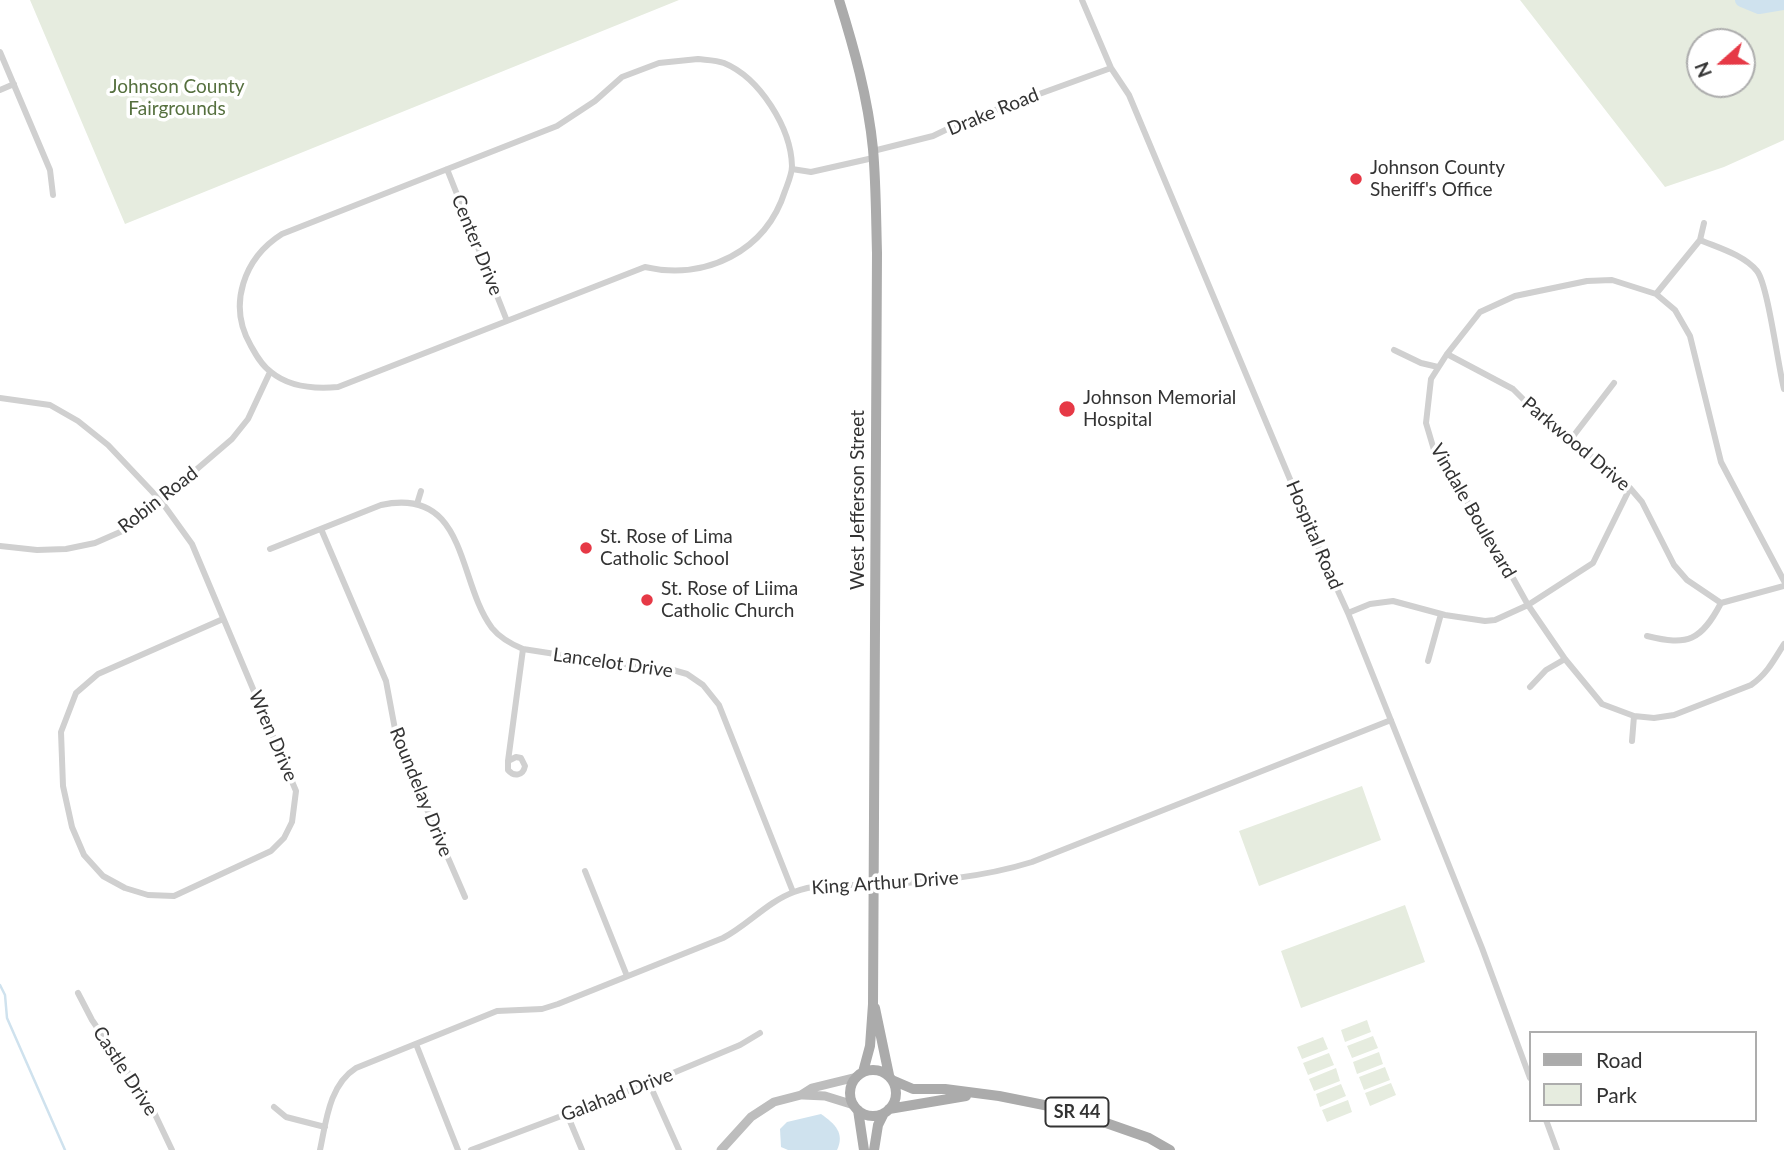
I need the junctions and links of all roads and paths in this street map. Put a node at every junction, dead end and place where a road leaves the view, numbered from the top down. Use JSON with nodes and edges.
{"nodes":[{"id":1,"x":839,"y":0,"type":"edge"},
{"id":2,"x":1082,"y":0,"type":"edge"},
{"id":3,"x":0,"y":52,"type":"edge"},
{"id":4,"x":1111,"y":68,"type":"junction"},
{"id":5,"x":13,"y":84,"type":"junction"},
{"id":6,"x":0,"y":90,"type":"edge"},
{"id":7,"x":873,"y":155,"type":"junction"},
{"id":8,"x":447,"y":169,"type":"junction"},
{"id":9,"x":792,"y":169,"type":"junction"},
{"id":10,"x":52,"y":195,"type":"dead end"},
{"id":11,"x":1704,"y":223,"type":"dead end"},
{"id":12,"x":1700,"y":240,"type":"junction"},
{"id":13,"x":1656,"y":294,"type":"junction"},
{"id":14,"x":507,"y":321,"type":"junction"},
{"id":15,"x":1394,"y":350,"type":"dead end"},
{"id":16,"x":1447,"y":354,"type":"junction"},
{"id":17,"x":1438,"y":367,"type":"junction"},
{"id":18,"x":270,"y":372,"type":"junction"},
{"id":19,"x":1614,"y":383,"type":"dead end"},
{"id":20,"x":1784,"y":389,"type":"edge"},
{"id":21,"x":0,"y":398,"type":"edge"},
{"id":22,"x":1571,"y":439,"type":"junction"},
{"id":23,"x":1630,"y":488,"type":"junction"},
{"id":24,"x":421,"y":491,"type":"dead end"},
{"id":25,"x":161,"y":501,"type":"junction"},
{"id":26,"x":417,"y":504,"type":"junction"},
{"id":27,"x":321,"y":529,"type":"junction"},
{"id":28,"x":0,"y":546,"type":"edge"},
{"id":29,"x":270,"y":549,"type":"dead end"},
{"id":30,"x":1784,"y":584,"type":"edge"},
{"id":31,"x":1721,"y":603,"type":"junction"},
{"id":32,"x":1528,"y":605,"type":"junction"},
{"id":33,"x":1348,"y":613,"type":"junction"},
{"id":34,"x":1441,"y":614,"type":"junction"},
{"id":35,"x":223,"y":619,"type":"junction"},
{"id":36,"x":1647,"y":636,"type":"dead end"},
{"id":37,"x":1784,"y":644,"type":"edge"},
{"id":38,"x":523,"y":649,"type":"junction"},
{"id":39,"x":1565,"y":659,"type":"junction"},
{"id":40,"x":1428,"y":661,"type":"dead end"},
{"id":41,"x":1530,"y":687,"type":"dead end"},
{"id":42,"x":1634,"y":716,"type":"junction"},
{"id":43,"x":1391,"y":720,"type":"junction"},
{"id":44,"x":1632,"y":741,"type":"dead end"},
{"id":45,"x":508,"y":761,"type":"dead end"},
{"id":46,"x":585,"y":871,"type":"dead end"},
{"id":47,"x":874,"y":885,"type":"junction"},
{"id":48,"x":793,"y":892,"type":"junction"},
{"id":49,"x":465,"y":897,"type":"dead end"},
{"id":50,"x":627,"y":976,"type":"junction"},
{"id":51,"x":78,"y":993,"type":"dead end"},
{"id":52,"x":873,"y":1004,"type":"junction"},
{"id":53,"x":760,"y":1033,"type":"dead end"},
{"id":54,"x":416,"y":1044,"type":"junction"},
{"id":55,"x":1528,"y":1073,"type":"edge"},
{"id":56,"x":860,"y":1074,"type":"junction"},
{"id":57,"x":891,"y":1077,"type":"junction"},
{"id":58,"x":649,"y":1083,"type":"junction"},
{"id":59,"x":801,"y":1094,"type":"junction"},
{"id":60,"x":977,"y":1095,"type":"junction"},
{"id":61,"x":274,"y":1107,"type":"dead end"},
{"id":62,"x":856,"y":1107,"type":"junction"},
{"id":63,"x":887,"y":1111,"type":"junction"},
{"id":64,"x":567,"y":1114,"type":"junction"},
{"id":65,"x":1547,"y":1122,"type":"edge"},
{"id":66,"x":325,"y":1127,"type":"junction"},
{"id":67,"x":172,"y":1150,"type":"edge"},
{"id":68,"x":320,"y":1150,"type":"edge"},
{"id":69,"x":458,"y":1150,"type":"edge"},
{"id":70,"x":471,"y":1150,"type":"edge"},
{"id":71,"x":582,"y":1150,"type":"edge"},
{"id":72,"x":679,"y":1150,"type":"edge"},
{"id":73,"x":721,"y":1150,"type":"edge"},
{"id":74,"x":864,"y":1150,"type":"edge"},
{"id":75,"x":874,"y":1150,"type":"edge"},
{"id":76,"x":1170,"y":1150,"type":"edge"},
{"id":77,"x":1557,"y":1150,"type":"edge"}],
"edges":[{"from":1,"to":7,"type":"main road","name":"West Jefferson Street"},
{"from":2,"to":4,"type":"street","name":"Hospital Road"},
{"from":3,"to":5,"type":"street"},
{"from":4,"to":7,"type":"street","name":"Drake Road"},
{"from":4,"to":33,"type":"street","name":"Hospital Road"},
{"from":5,"to":6,"type":"street"},
{"from":5,"to":10,"type":"street"},
{"from":7,"to":9,"type":"street","name":"Drake Road"},
{"from":7,"to":47,"type":"main road","name":"West Jefferson Street"},
{"from":8,"to":9,"type":"street"},
{"from":8,"to":14,"type":"street","name":"Center Drive"},
{"from":8,"to":18,"type":"street"},
{"from":9,"to":14,"type":"street"},
{"from":11,"to":12,"type":"street"},
{"from":12,"to":13,"type":"street"},
{"from":12,"to":20,"type":"street"},
{"from":13,"to":16,"type":"street","name":"Vindale Boulevard"},
{"from":13,"to":30,"type":"street"},
{"from":14,"to":18,"type":"street"},
{"from":15,"to":17,"type":"street"},
{"from":16,"to":17,"type":"street","name":"Vindale Boulevard"},
{"from":16,"to":22,"type":"street","name":"Parkwood Drive"},
{"from":17,"to":32,"type":"street","name":"Vindale Boulevard"},
{"from":18,"to":25,"type":"street","name":"Robin Road"},
{"from":19,"to":22,"type":"street"},
{"from":21,"to":25,"type":"street","name":"Wren Drive"},
{"from":22,"to":23,"type":"street","name":"Parkwood Drive"},
{"from":23,"to":31,"type":"street","name":"Parkwood Drive"},
{"from":23,"to":32,"type":"street"},
{"from":24,"to":26,"type":"street"},
{"from":25,"to":28,"type":"street","name":"Robin Road"},
{"from":25,"to":35,"type":"street","name":"Wren Drive"},
{"from":26,"to":27,"type":"street"},
{"from":26,"to":38,"type":"street","name":"Lancelot Drive"},
{"from":27,"to":29,"type":"street"},
{"from":27,"to":49,"type":"street","name":"Roundelay Drive"},
{"from":30,"to":31,"type":"street"},
{"from":31,"to":36,"type":"street"},
{"from":32,"to":34,"type":"street"},
{"from":32,"to":39,"type":"street","name":"Vindale Boulevard"},
{"from":33,"to":34,"type":"street"},
{"from":33,"to":43,"type":"street","name":"Hospital Road"},
{"from":34,"to":40,"type":"street"},
{"from":35,"to":35,"type":"street","name":"Wren Drive"},
{"from":37,"to":42,"type":"street"},
{"from":38,"to":45,"type":"street"},
{"from":38,"to":48,"type":"street","name":"Lancelot Drive"},
{"from":39,"to":41,"type":"street"},
{"from":39,"to":42,"type":"street","name":"Vindale Boulevard"},
{"from":42,"to":44,"type":"street"},
{"from":43,"to":47,"type":"street","name":"King Arthur Drive"},
{"from":43,"to":55,"type":"street","name":"Hospital Road"},
{"from":46,"to":50,"type":"street"},
{"from":47,"to":48,"type":"street","name":"King Arthur Drive"},
{"from":47,"to":52,"type":"main road","name":"West Jefferson Street"},
{"from":48,"to":50,"type":"street","name":"King Arthur Drive"},
{"from":50,"to":54,"type":"street","name":"King Arthur Drive"},
{"from":51,"to":67,"type":"street","name":"Castle Drive"},
{"from":52,"to":56,"type":"main road","name":"West Jefferson Street"},
{"from":52,"to":57,"type":"main road","name":"West Jefferson Street"},
{"from":53,"to":58,"type":"street","name":"Galahad Drive"},
{"from":54,"to":66,"type":"street","name":"King Arthur Drive"},
{"from":54,"to":69,"type":"street"},
{"from":56,"to":57,"type":"main road"},
{"from":56,"to":59,"type":"street"},
{"from":56,"to":62,"type":"main road"},
{"from":57,"to":60,"type":"main road","number":"SR 44"},
{"from":57,"to":63,"type":"main road"},
{"from":58,"to":64,"type":"street","name":"Galahad Drive"},
{"from":58,"to":72,"type":"street"},
{"from":59,"to":62,"type":"street"},
{"from":59,"to":73,"type":"street"},
{"from":60,"to":63,"type":"main road","number":"SR 44"},
{"from":60,"to":76,"type":"main road","number":"SR 44"},
{"from":61,"to":66,"type":"street"},
{"from":62,"to":63,"type":"main road"},
{"from":62,"to":74,"type":"main road"},
{"from":63,"to":75,"type":"main road"},
{"from":64,"to":70,"type":"street","name":"Galahad Drive"},
{"from":64,"to":71,"type":"street"},
{"from":65,"to":77,"type":"street"},
{"from":66,"to":68,"type":"street","name":"King Arthur Drive"}]}
